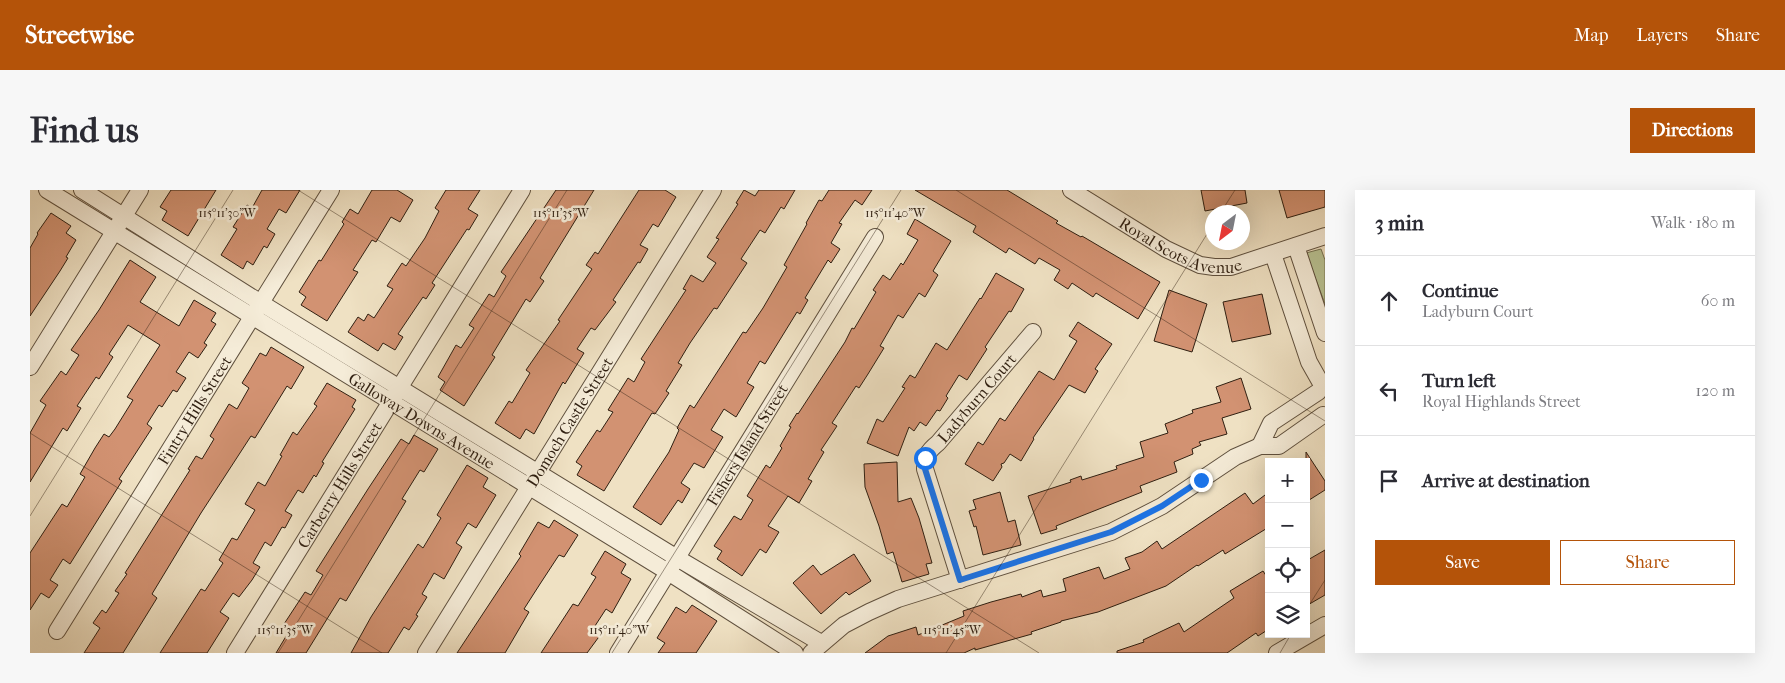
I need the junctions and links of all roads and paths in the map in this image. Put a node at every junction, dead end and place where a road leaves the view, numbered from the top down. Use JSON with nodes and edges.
{"nodes":[{"id":1,"x":47,"y":190,"type":"edge"},
{"id":2,"x":82,"y":190,"type":"edge"},
{"id":3,"x":140,"y":190,"type":"edge"},
{"id":4,"x":331,"y":190,"type":"edge"},
{"id":5,"x":522,"y":190,"type":"edge"},
{"id":6,"x":713,"y":190,"type":"edge"},
{"id":7,"x":1071,"y":190,"type":"edge"},
{"id":8,"x":124,"y":216,"type":"junction"},
{"id":9,"x":114,"y":230,"type":"junction"},
{"id":10,"x":1325,"y":236,"type":"edge"},
{"id":11,"x":875,"y":237,"type":"dead end"},
{"id":12,"x":1296,"y":246,"type":"junction"},
{"id":13,"x":1273,"y":254,"type":"junction"},
{"id":14,"x":257,"y":310,"type":"junction"},
{"id":15,"x":1033,"y":332,"type":"dead end"},
{"id":16,"x":1325,"y":334,"type":"edge"},
{"id":17,"x":30,"y":367,"type":"edge"},
{"id":18,"x":1322,"y":387,"type":"edge"},
{"id":19,"x":400,"y":388,"type":"junction"},
{"id":20,"x":390,"y":403,"type":"junction"},
{"id":21,"x":1324,"y":416,"type":"edge"},
{"id":22,"x":1260,"y":446,"type":"junction"},
{"id":23,"x":539,"y":472,"type":"junction"},
{"id":24,"x":529,"y":487,"type":"junction"},
{"id":25,"x":677,"y":558,"type":"junction"},
{"id":26,"x":668,"y":572,"type":"junction"},
{"id":27,"x":960,"y":580,"type":"junction"},
{"id":28,"x":1325,"y":625,"type":"edge"},
{"id":29,"x":57,"y":631,"type":"dead end"},
{"id":30,"x":816,"y":648,"type":"edge"},
{"id":31,"x":235,"y":653,"type":"edge"},
{"id":32,"x":426,"y":653,"type":"edge"},
{"id":33,"x":618,"y":653,"type":"edge"},
{"id":34,"x":795,"y":653,"type":"edge"},
{"id":35,"x":1277,"y":653,"type":"edge"}],
"edges":[{"from":1,"to":9,"type":"street","name":"Galloway Downs Avenue"},
{"from":2,"to":8,"type":"street","name":"Galloway Downs Avenue"},
{"from":3,"to":8,"type":"street"},
{"from":4,"to":14,"type":"street","name":"Fintry Hills Street"},
{"from":5,"to":19,"type":"street","name":"Carberry Hills Street"},
{"from":6,"to":23,"type":"street","name":"Domoch Castle Street"},
{"from":7,"to":13,"type":"street","name":"Royal Scots Avenue"},
{"from":8,"to":9,"type":"street"},
{"from":8,"to":14,"type":"street","name":"Galloway Downs Avenue"},
{"from":9,"to":14,"type":"street","name":"Galloway Downs Avenue"},
{"from":9,"to":17,"type":"street"},
{"from":10,"to":12,"type":"street","name":"Royal Scots Avenue"},
{"from":11,"to":25,"type":"street","name":"Fishers Island Street"},
{"from":12,"to":13,"type":"street","name":"Royal Scots Avenue"},
{"from":12,"to":16,"type":"street"},
{"from":13,"to":18,"type":"street"},
{"from":14,"to":19,"type":"street","name":"Galloway Downs Avenue"},
{"from":14,"to":20,"type":"street","name":"Galloway Downs Avenue"},
{"from":14,"to":29,"type":"street","name":"Fintry Hills Street"},
{"from":15,"to":27,"type":"street","name":"Ladyburn Court"},
{"from":18,"to":21,"type":"street"},
{"from":18,"to":22,"type":"street"},
{"from":19,"to":20,"type":"street","name":"Carberry Hills Street"},
{"from":19,"to":23,"type":"street","name":"Galloway Downs Avenue"},
{"from":20,"to":24,"type":"street","name":"Galloway Downs Avenue"},
{"from":20,"to":31,"type":"street","name":"Carberry Hills Street"},
{"from":21,"to":22,"type":"street"},
{"from":22,"to":27,"type":"street"},
{"from":23,"to":24,"type":"street","name":"Domoch Castle Street"},
{"from":23,"to":25,"type":"street","name":"Galloway Downs Avenue"},
{"from":24,"to":26,"type":"street","name":"Galloway Downs Avenue"},
{"from":24,"to":32,"type":"street","name":"Domoch Castle Street"},
{"from":25,"to":26,"type":"street","name":"Fishers Island Street"},
{"from":25,"to":30,"type":"street","name":"Galloway Downs Avenue"},
{"from":26,"to":33,"type":"street","name":"Fishers Island Street"},
{"from":26,"to":34,"type":"street","name":"Galloway Downs Avenue"},
{"from":27,"to":30,"type":"street"},
{"from":28,"to":35,"type":"street"}]}
